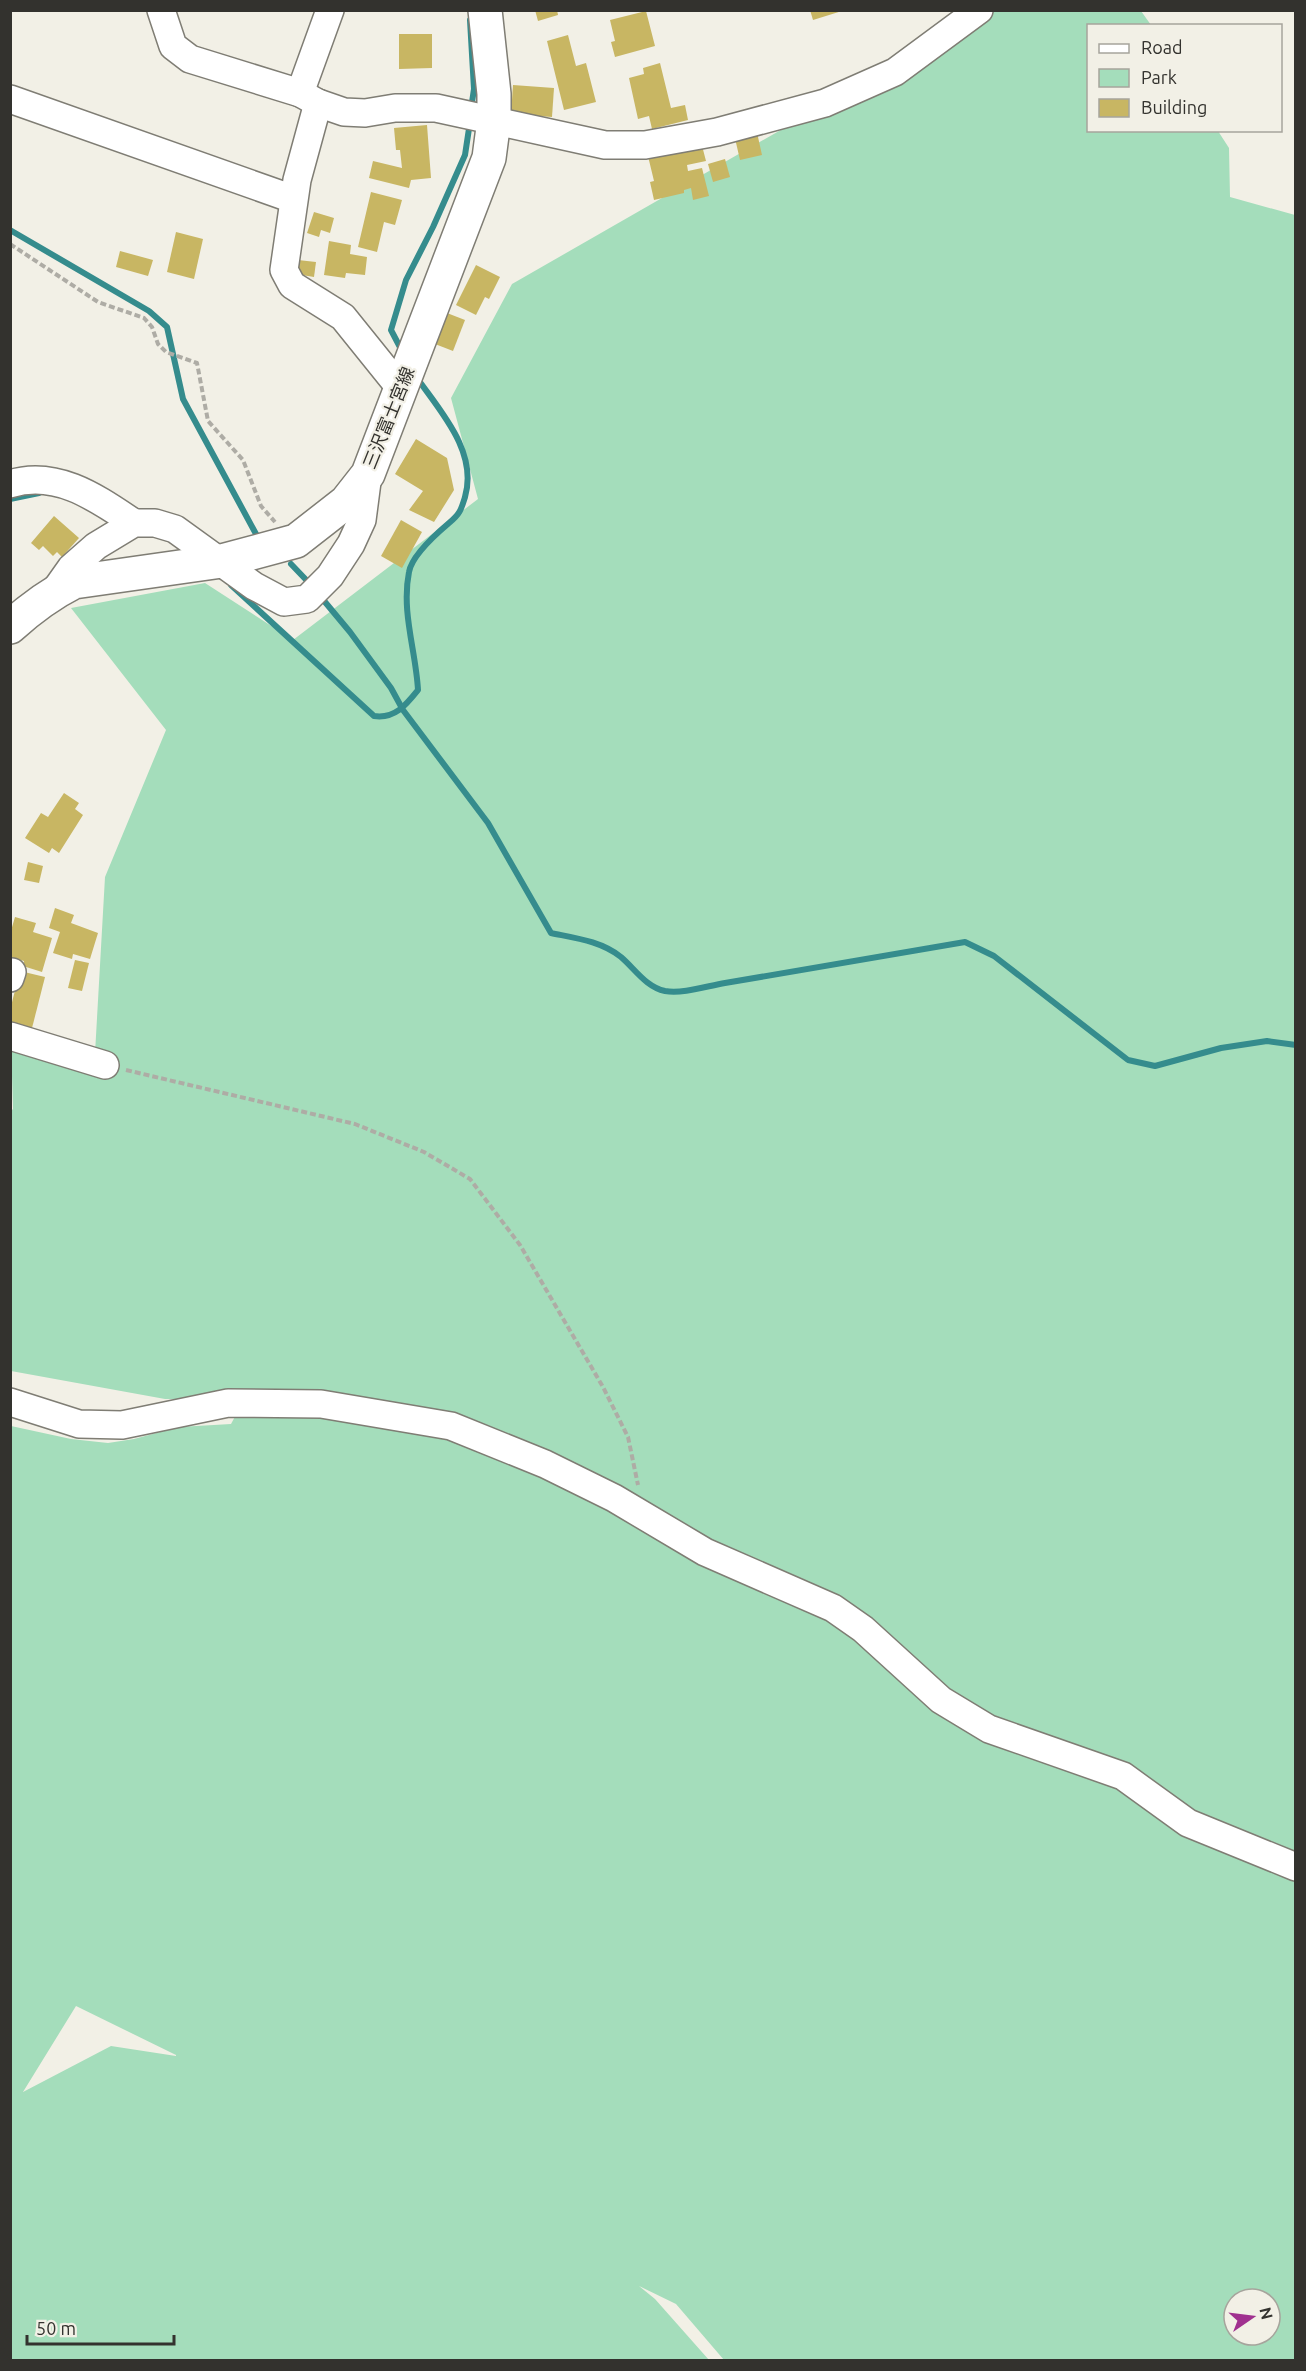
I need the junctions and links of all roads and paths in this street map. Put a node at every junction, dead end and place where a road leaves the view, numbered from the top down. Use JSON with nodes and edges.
{"nodes":[{"id":1,"x":160,"y":10,"type":"edge"},
{"id":2,"x":330,"y":10,"type":"edge"},
{"id":3,"x":485,"y":10,"type":"edge"},
{"id":4,"x":979,"y":10,"type":"edge"},
{"id":5,"x":309,"y":98,"type":"junction"},
{"id":6,"x":10,"y":99,"type":"edge"},
{"id":7,"x":481,"y":117,"type":"junction"},
{"id":8,"x":293,"y":199,"type":"junction"},
{"id":9,"x":10,"y":244,"type":"edge"},
{"id":10,"x":407,"y":375,"type":"junction"},
{"id":11,"x":368,"y":474,"type":"junction"},
{"id":12,"x":10,"y":484,"type":"edge"},
{"id":13,"x":285,"y":518,"type":"dead end"},
{"id":14,"x":134,"y":523,"type":"junction"},
{"id":15,"x":222,"y":561,"type":"junction"},
{"id":16,"x":54,"y":592,"type":"junction"},
{"id":17,"x":10,"y":627,"type":"edge"},
{"id":18,"x":10,"y":1036,"type":"edge"},
{"id":19,"x":105,"y":1065,"type":"joint"},
{"id":20,"x":10,"y":1402,"type":"edge"},
{"id":21,"x":645,"y":1516,"type":"junction"},
{"id":22,"x":1296,"y":1867,"type":"edge"}],
"edges":[{"from":1,"to":5,"type":"street"},
{"from":2,"to":5,"type":"street"},
{"from":3,"to":7,"type":"main road","name":"三沢富士宮線"},
{"from":4,"to":7,"type":"street"},
{"from":5,"to":7,"type":"street"},
{"from":5,"to":8,"type":"street"},
{"from":6,"to":8,"type":"street"},
{"from":7,"to":10,"type":"main road","name":"三沢富士宮線"},
{"from":8,"to":10,"type":"street"},
{"from":9,"to":13,"type":"path"},
{"from":10,"to":11,"type":"main road","name":"三沢富士宮線"},
{"from":11,"to":15,"type":"main road","name":"三沢富士宮線"},
{"from":11,"to":15,"type":"street"},
{"from":12,"to":14,"type":"street"},
{"from":14,"to":15,"type":"street"},
{"from":14,"to":16,"type":"street"},
{"from":15,"to":16,"type":"main road","name":"三沢富士宮線"},
{"from":16,"to":17,"type":"main road","name":"三沢富士宮線"},
{"from":18,"to":19,"type":"street"},
{"from":19,"to":21,"type":"path"},
{"from":20,"to":21,"type":"street"},
{"from":21,"to":22,"type":"street"}]}
